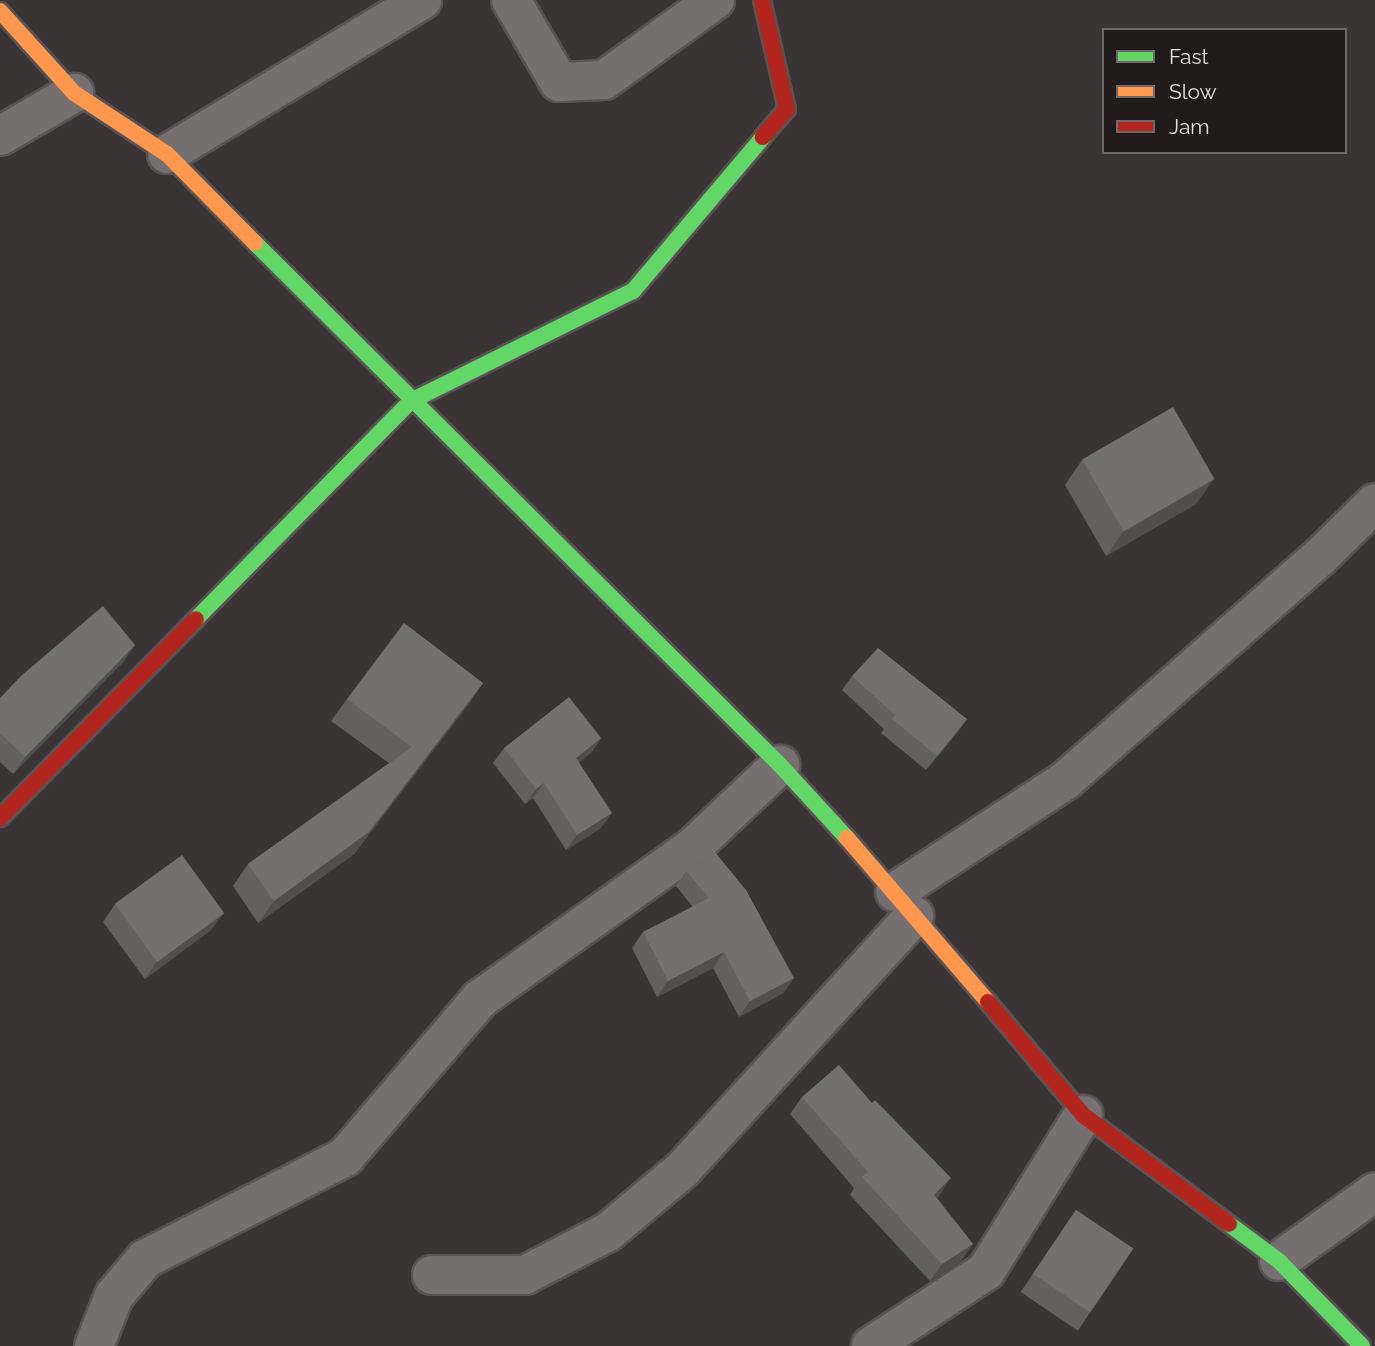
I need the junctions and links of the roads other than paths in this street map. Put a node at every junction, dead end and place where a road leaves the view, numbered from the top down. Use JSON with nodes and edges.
{"nodes":[{"id":1,"x":422,"y":0,"type":"edge"},
{"id":2,"x":511,"y":0,"type":"edge"},
{"id":3,"x":715,"y":0,"type":"edge"},
{"id":4,"x":762,"y":0,"type":"edge"},
{"id":5,"x":0,"y":11,"type":"edge"},
{"id":6,"x":74,"y":93,"type":"junction"},
{"id":7,"x":0,"y":136,"type":"edge"},
{"id":8,"x":167,"y":154,"type":"junction"},
{"id":9,"x":411,"y":401,"type":"junction"},
{"id":10,"x":1375,"y":503,"type":"edge"},
{"id":11,"x":780,"y":765,"type":"junction"},
{"id":12,"x":0,"y":818,"type":"edge"},
{"id":13,"x":904,"y":904,"type":"junction"},
{"id":14,"x":1083,"y":1115,"type":"junction"},
{"id":15,"x":1375,"y":1192,"type":"edge"},
{"id":16,"x":1279,"y":1261,"type":"junction"},
{"id":17,"x":432,"y":1275,"type":"dead end"},
{"id":18,"x":94,"y":1346,"type":"edge"},
{"id":19,"x":871,"y":1346,"type":"edge"},
{"id":20,"x":1362,"y":1346,"type":"edge"}],
"edges":[{"from":1,"to":8,"type":"street"},
{"from":2,"to":3,"type":"street"},
{"from":4,"to":9,"type":"main road"},
{"from":5,"to":6,"type":"main road"},
{"from":6,"to":7,"type":"street"},
{"from":6,"to":8,"type":"main road"},
{"from":8,"to":9,"type":"main road"},
{"from":9,"to":11,"type":"main road"},
{"from":9,"to":12,"type":"main road"},
{"from":10,"to":13,"type":"street"},
{"from":11,"to":13,"type":"main road"},
{"from":11,"to":18,"type":"street"},
{"from":13,"to":14,"type":"main road"},
{"from":13,"to":17,"type":"street"},
{"from":14,"to":16,"type":"main road"},
{"from":14,"to":19,"type":"street"},
{"from":15,"to":16,"type":"street"},
{"from":16,"to":20,"type":"main road"}]}
